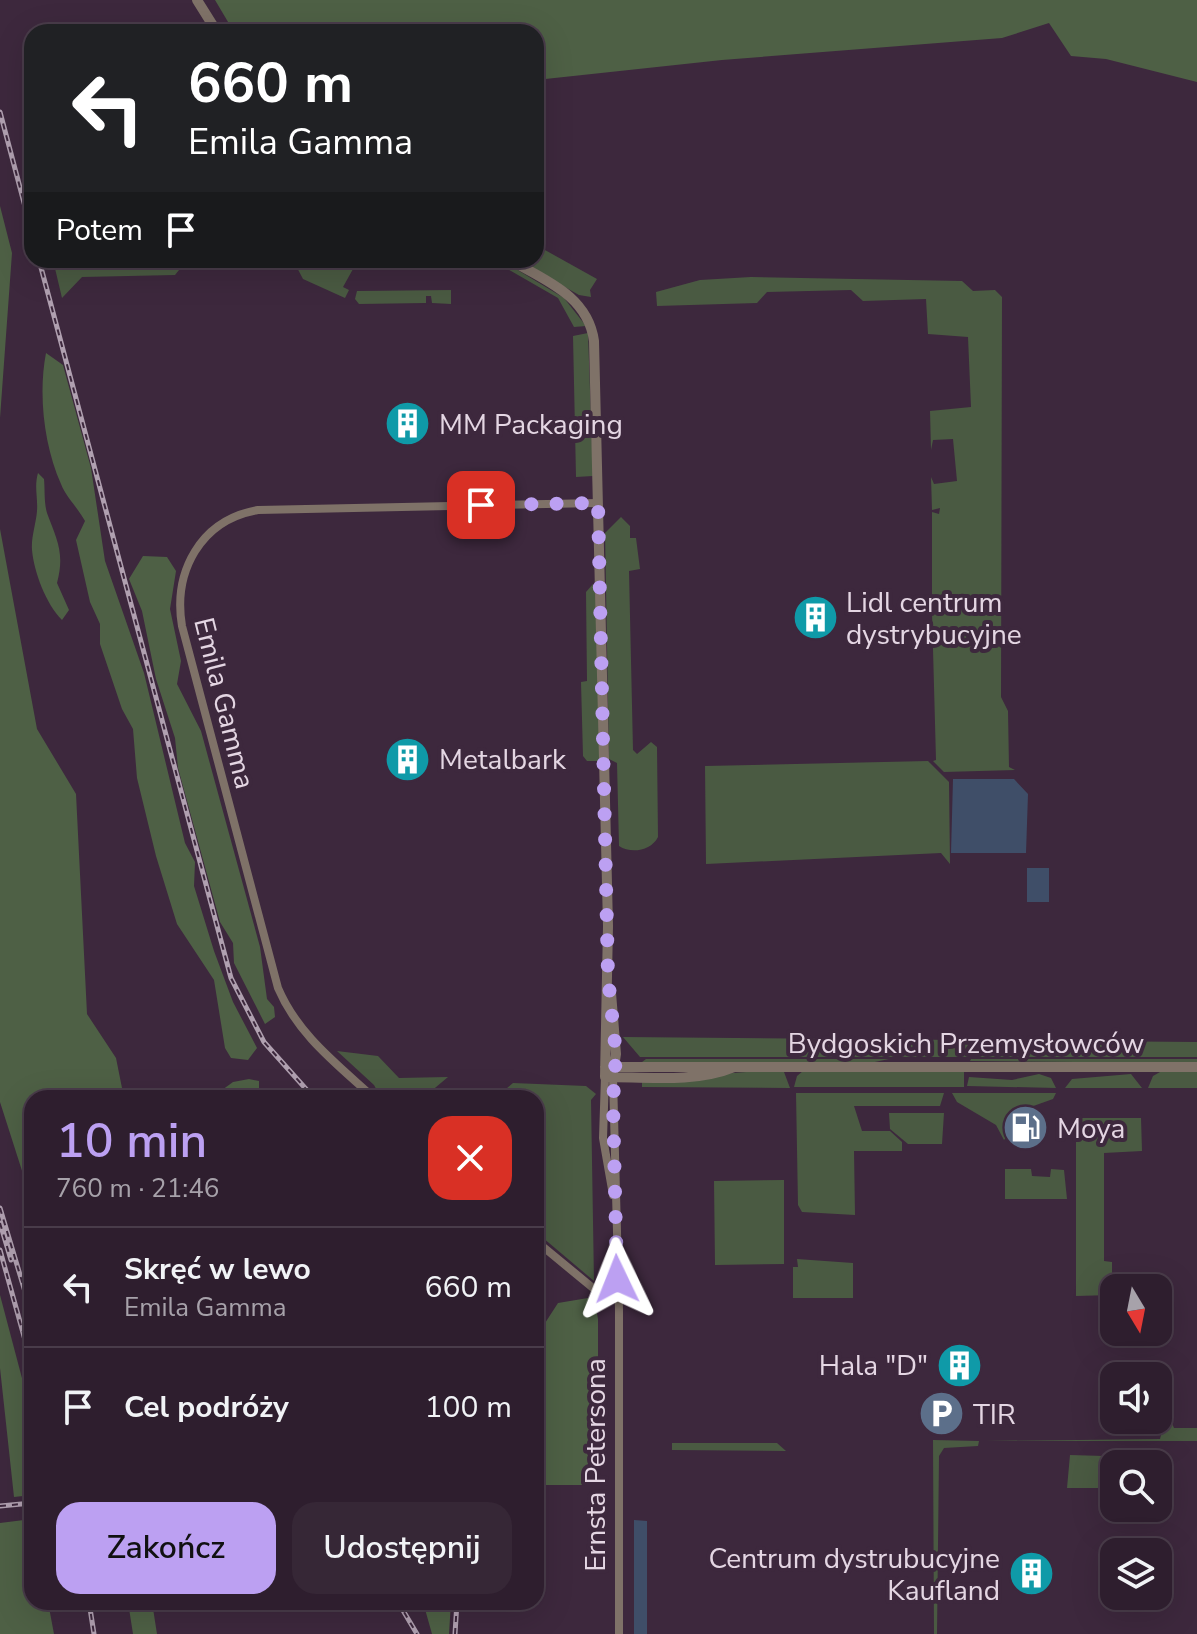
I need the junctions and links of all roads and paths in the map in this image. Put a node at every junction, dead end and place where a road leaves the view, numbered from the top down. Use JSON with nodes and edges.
{"nodes":[{"id":1,"x":197,"y":0,"type":"edge"},
{"id":2,"x":212,"y":24,"type":"edge"},
{"id":3,"x":523,"y":268,"type":"edge"},
{"id":4,"x":598,"y":503,"type":"junction"},
{"id":5,"x":1197,"y":1067,"type":"edge"},
{"id":6,"x":609,"y":1072,"type":"junction"},
{"id":7,"x":365,"y":1090,"type":"edge"},
{"id":8,"x":544,"y":1248,"type":"edge"},
{"id":9,"x":618,"y":1299,"type":"junction"},
{"id":10,"x":619,"y":1634,"type":"edge"}],
"edges":[{"from":1,"to":2,"type":"street"},
{"from":3,"to":4,"type":"street","name":"Ernsta Petersona"},
{"from":4,"to":6,"type":"street","name":"Ernsta Petersona"},
{"from":4,"to":7,"type":"street","name":"Emila Gamma"},
{"from":5,"to":6,"type":"street","name":"Bydgoskich Przemysłowców"},
{"from":6,"to":9,"type":"street","name":"Ernsta Petersona"},
{"from":8,"to":9,"type":"street"},
{"from":9,"to":10,"type":"street","name":"Ernsta Petersona"}]}
